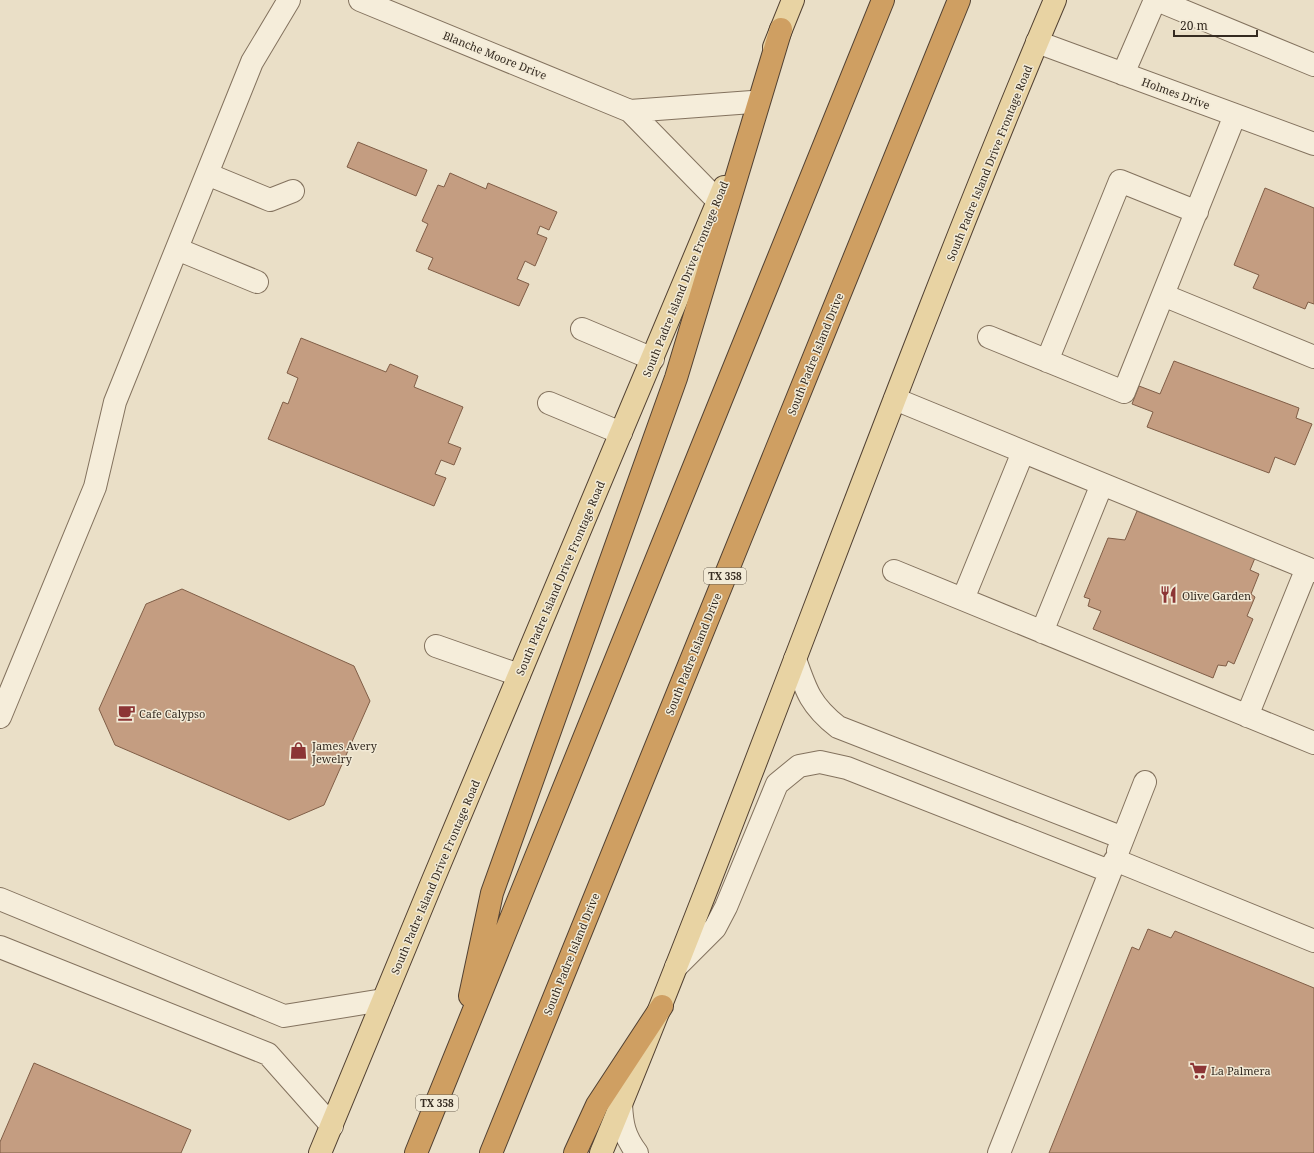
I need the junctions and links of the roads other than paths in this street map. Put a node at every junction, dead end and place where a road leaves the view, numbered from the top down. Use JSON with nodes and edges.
{"nodes":[{"id":1,"x":289,"y":0,"type":"edge"},
{"id":2,"x":360,"y":0,"type":"edge"},
{"id":3,"x":793,"y":0,"type":"edge"},
{"id":4,"x":883,"y":0,"type":"edge"},
{"id":5,"x":959,"y":0,"type":"edge"},
{"id":6,"x":1055,"y":0,"type":"edge"},
{"id":7,"x":1156,"y":0,"type":"edge"},
{"id":8,"x":394,"y":7,"type":"edge"},
{"id":9,"x":781,"y":29,"type":"junction"},
{"id":10,"x":1037,"y":42,"type":"junction"},
{"id":11,"x":1314,"y":65,"type":"edge"},
{"id":12,"x":1123,"y":74,"type":"junction"},
{"id":13,"x":752,"y":102,"type":"junction"},
{"id":14,"x":630,"y":110,"type":"junction"},
{"id":15,"x":1235,"y":115,"type":"junction"},
{"id":16,"x":1314,"y":144,"type":"edge"},
{"id":17,"x":207,"y":174,"type":"junction"},
{"id":18,"x":293,"y":191,"type":"dead end"},
{"id":19,"x":719,"y":202,"type":"junction"},
{"id":20,"x":1197,"y":212,"type":"junction"},
{"id":21,"x":177,"y":249,"type":"junction"},
{"id":22,"x":257,"y":282,"type":"dead end"},
{"id":23,"x":1163,"y":295,"type":"junction"},
{"id":24,"x":582,"y":329,"type":"dead end"},
{"id":25,"x":989,"y":337,"type":"dead end"},
{"id":26,"x":1314,"y":357,"type":"edge"},
{"id":27,"x":653,"y":359,"type":"junction"},
{"id":28,"x":1047,"y":361,"type":"junction"},
{"id":29,"x":895,"y":400,"type":"junction"},
{"id":30,"x":549,"y":403,"type":"dead end"},
{"id":31,"x":621,"y":433,"type":"junction"},
{"id":32,"x":1023,"y":452,"type":"junction"},
{"id":33,"x":1102,"y":484,"type":"junction"},
{"id":34,"x":1310,"y":569,"type":"edge"},
{"id":35,"x":894,"y":571,"type":"dead end"},
{"id":36,"x":963,"y":599,"type":"junction"},
{"id":37,"x":1042,"y":632,"type":"junction"},
{"id":38,"x":436,"y":646,"type":"dead end"},
{"id":39,"x":795,"y":659,"type":"junction"},
{"id":40,"x":519,"y":675,"type":"junction"},
{"id":41,"x":0,"y":716,"type":"edge"},
{"id":42,"x":1247,"y":716,"type":"junction"},
{"id":43,"x":1314,"y":743,"type":"edge"},
{"id":44,"x":1145,"y":782,"type":"dead end"},
{"id":45,"x":1123,"y":838,"type":"junction"},
{"id":46,"x":1112,"y":865,"type":"junction"},
{"id":47,"x":0,"y":899,"type":"edge"},
{"id":48,"x":1314,"y":941,"type":"edge"},
{"id":49,"x":0,"y":947,"type":"edge"},
{"id":50,"x":676,"y":967,"type":"junction"},
{"id":51,"x":384,"y":1000,"type":"junction"},
{"id":52,"x":662,"y":1006,"type":"junction"},
{"id":53,"x":458,"y":1054,"type":"junction"},
{"id":54,"x":621,"y":1104,"type":"junction"},
{"id":55,"x":332,"y":1126,"type":"junction"},
{"id":56,"x":320,"y":1153,"type":"edge"},
{"id":57,"x":416,"y":1153,"type":"edge"},
{"id":58,"x":491,"y":1153,"type":"edge"},
{"id":59,"x":575,"y":1153,"type":"edge"},
{"id":60,"x":601,"y":1153,"type":"edge"},
{"id":61,"x":637,"y":1153,"type":"edge"},
{"id":62,"x":999,"y":1153,"type":"edge"}],
"edges":[{"from":1,"to":17,"type":"street"},
{"from":2,"to":8,"type":"street","name":"Blanche Moore Drive"},
{"from":3,"to":9,"type":"main road","name":"South Padre Island Drive Frontage Road"},
{"from":4,"to":53,"type":"highway","number":"TX 358"},
{"from":5,"to":58,"type":"highway","name":"South Padre Island Drive","number":"TX 358"},
{"from":6,"to":10,"type":"main road","name":"South Padre Island Drive Frontage Road"},
{"from":7,"to":11,"type":"street"},
{"from":7,"to":12,"type":"street"},
{"from":8,"to":14,"type":"street","name":"Blanche Moore Drive"},
{"from":9,"to":13,"type":"main road","name":"South Padre Island Drive Frontage Road"},
{"from":9,"to":53,"type":"highway"},
{"from":10,"to":12,"type":"street","name":"Holmes Drive"},
{"from":10,"to":29,"type":"main road","name":"South Padre Island Drive Frontage Road"},
{"from":12,"to":15,"type":"street","name":"Holmes Drive"},
{"from":13,"to":14,"type":"street","name":"Blanche Moore Drive"},
{"from":13,"to":19,"type":"main road","name":"South Padre Island Drive Frontage Road"},
{"from":14,"to":19,"type":"street","name":"Blanche Moore Drive"},
{"from":15,"to":16,"type":"street","name":"Holmes Drive"},
{"from":15,"to":20,"type":"street"},
{"from":17,"to":18,"type":"street"},
{"from":17,"to":21,"type":"street"},
{"from":19,"to":27,"type":"main road","name":"South Padre Island Drive Frontage Road"},
{"from":20,"to":23,"type":"street"},
{"from":20,"to":28,"type":"street"},
{"from":21,"to":22,"type":"street"},
{"from":21,"to":41,"type":"street"},
{"from":23,"to":26,"type":"street"},
{"from":23,"to":28,"type":"street"},
{"from":24,"to":27,"type":"street"},
{"from":25,"to":28,"type":"street"},
{"from":27,"to":31,"type":"main road","name":"South Padre Island Drive Frontage Road"},
{"from":29,"to":32,"type":"street"},
{"from":29,"to":39,"type":"main road","name":"South Padre Island Drive Frontage Road"},
{"from":30,"to":31,"type":"street"},
{"from":31,"to":40,"type":"main road","name":"South Padre Island Drive Frontage Road"},
{"from":32,"to":33,"type":"street"},
{"from":32,"to":36,"type":"street"},
{"from":33,"to":34,"type":"street"},
{"from":33,"to":37,"type":"street"},
{"from":34,"to":42,"type":"street"},
{"from":35,"to":36,"type":"street"},
{"from":36,"to":37,"type":"street"},
{"from":37,"to":42,"type":"street"},
{"from":38,"to":40,"type":"street"},
{"from":39,"to":45,"type":"street"},
{"from":39,"to":50,"type":"main road","name":"South Padre Island Drive Frontage Road"},
{"from":40,"to":51,"type":"main road","name":"South Padre Island Drive Frontage Road"},
{"from":42,"to":43,"type":"street"},
{"from":44,"to":45,"type":"street"},
{"from":45,"to":46,"type":"street"},
{"from":46,"to":48,"type":"street"},
{"from":46,"to":50,"type":"street"},
{"from":46,"to":62,"type":"street"},
{"from":47,"to":51,"type":"street"},
{"from":49,"to":55,"type":"street"},
{"from":50,"to":52,"type":"main road","name":"South Padre Island Drive Frontage Road"},
{"from":51,"to":55,"type":"main road","name":"South Padre Island Drive Frontage Road"},
{"from":52,"to":54,"type":"main road","name":"South Padre Island Drive Frontage Road"},
{"from":52,"to":59,"type":"highway"},
{"from":53,"to":57,"type":"highway","number":"TX 358"},
{"from":54,"to":60,"type":"main road","name":"South Padre Island Drive Frontage Road"},
{"from":54,"to":61,"type":"street"},
{"from":55,"to":56,"type":"main road","name":"South Padre Island Drive Frontage Road"}]}
